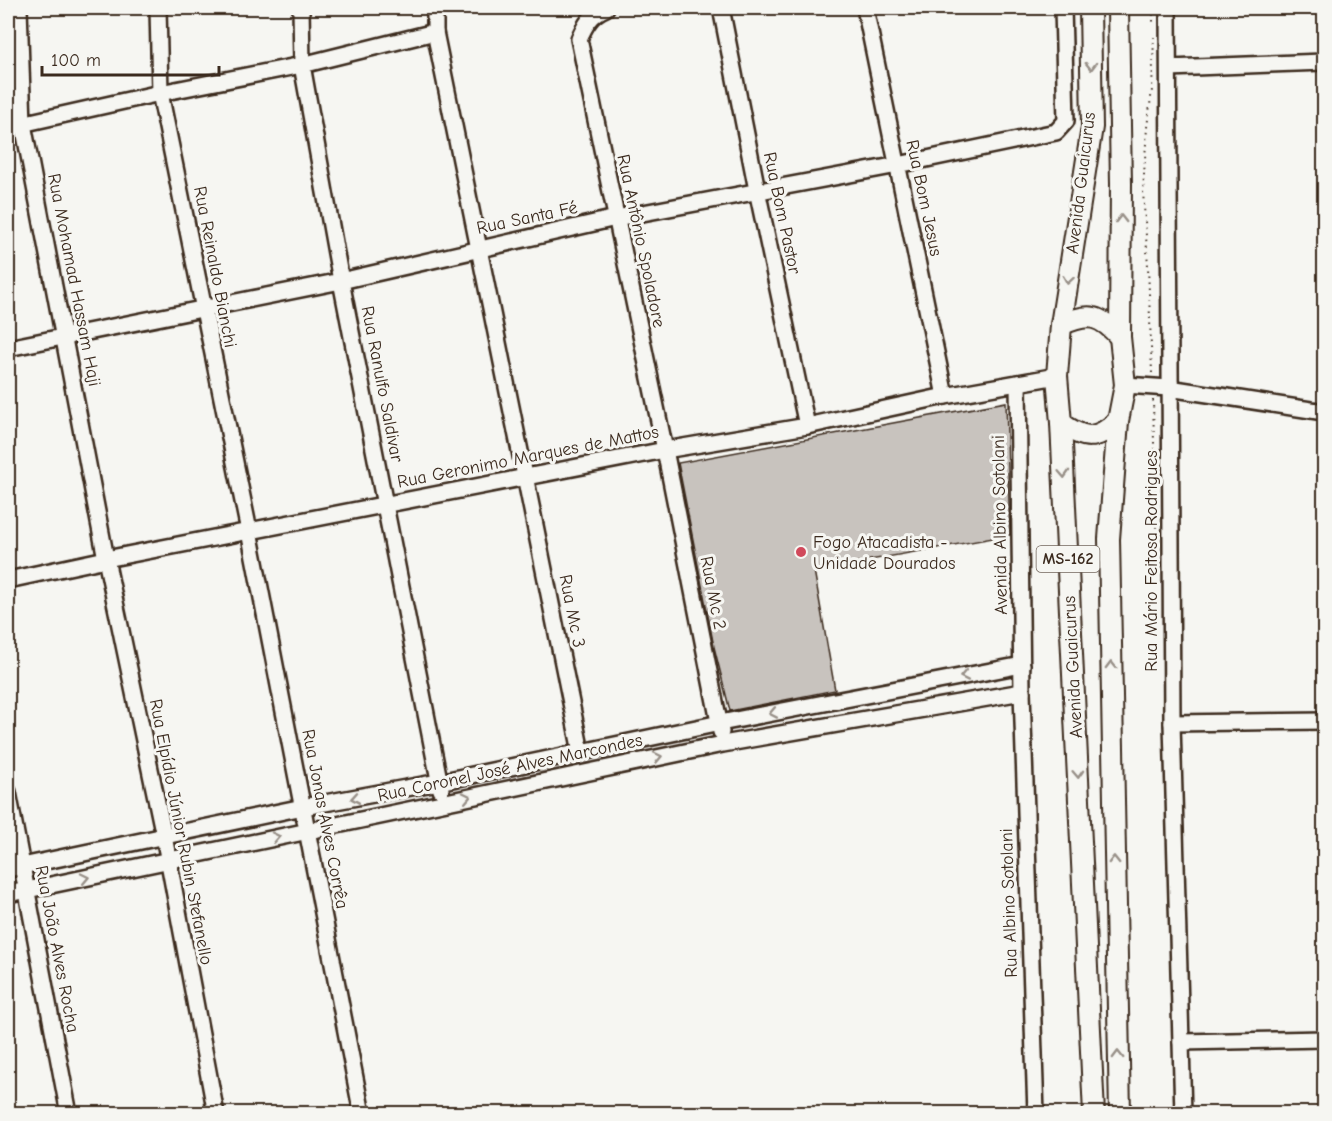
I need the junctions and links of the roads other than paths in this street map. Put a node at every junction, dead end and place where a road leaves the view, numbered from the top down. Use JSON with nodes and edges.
{"nodes":[{"id":1,"x":19,"y":8,"type":"edge"},
{"id":2,"x":159,"y":8,"type":"edge"},
{"id":3,"x":301,"y":8,"type":"edge"},
{"id":4,"x":435,"y":8,"type":"edge"},
{"id":5,"x":606,"y":8,"type":"edge"},
{"id":6,"x":721,"y":8,"type":"edge"},
{"id":7,"x":865,"y":8,"type":"edge"},
{"id":8,"x":1063,"y":8,"type":"edge"},
{"id":9,"x":1090,"y":8,"type":"edge"},
{"id":10,"x":1118,"y":8,"type":"edge"},
{"id":11,"x":1168,"y":8,"type":"edge"},
{"id":12,"x":435,"y":32,"type":"junction"},
{"id":13,"x":1324,"y":62,"type":"edge"},
{"id":14,"x":302,"y":65,"type":"junction"},
{"id":15,"x":1169,"y":68,"type":"junction"},
{"id":16,"x":160,"y":93,"type":"junction"},
{"id":17,"x":23,"y":124,"type":"junction"},
{"id":18,"x":8,"y":128,"type":"edge"},
{"id":19,"x":898,"y":165,"type":"junction"},
{"id":20,"x":757,"y":190,"type":"junction"},
{"id":21,"x":616,"y":218,"type":"junction"},
{"id":22,"x":478,"y":248,"type":"junction"},
{"id":23,"x":341,"y":281,"type":"junction"},
{"id":24,"x":203,"y":309,"type":"junction"},
{"id":25,"x":1061,"y":325,"type":"junction"},
{"id":26,"x":65,"y":336,"type":"junction"},
{"id":27,"x":1120,"y":338,"type":"junction"},
{"id":28,"x":8,"y":348,"type":"edge"},
{"id":29,"x":1057,"y":376,"type":"junction"},
{"id":30,"x":1018,"y":383,"type":"junction"},
{"id":31,"x":1125,"y":385,"type":"junction"},
{"id":32,"x":1169,"y":388,"type":"junction"},
{"id":33,"x":945,"y":396,"type":"junction"},
{"id":34,"x":1324,"y":412,"type":"edge"},
{"id":35,"x":1118,"y":421,"type":"junction"},
{"id":36,"x":1061,"y":423,"type":"junction"},
{"id":37,"x":807,"y":426,"type":"junction"},
{"id":38,"x":665,"y":450,"type":"junction"},
{"id":39,"x":525,"y":478,"type":"junction"},
{"id":40,"x":386,"y":505,"type":"junction"},
{"id":41,"x":249,"y":531,"type":"junction"},
{"id":42,"x":106,"y":559,"type":"junction"},
{"id":43,"x":8,"y":580,"type":"edge"},
{"id":44,"x":1022,"y":665,"type":"junction"},
{"id":45,"x":1022,"y":692,"type":"junction"},
{"id":46,"x":1324,"y":721,"type":"edge"},
{"id":47,"x":720,"y":723,"type":"junction"},
{"id":48,"x":1172,"y":723,"type":"junction"},
{"id":49,"x":723,"y":744,"type":"junction"},
{"id":50,"x":580,"y":752,"type":"junction"},
{"id":51,"x":440,"y":783,"type":"junction"},
{"id":52,"x":8,"y":792,"type":"edge"},
{"id":53,"x":443,"y":802,"type":"junction"},
{"id":54,"x":303,"y":807,"type":"junction"},
{"id":55,"x":307,"y":831,"type":"junction"},
{"id":56,"x":164,"y":836,"type":"junction"},
{"id":57,"x":167,"y":860,"type":"junction"},
{"id":58,"x":15,"y":867,"type":"edge"},
{"id":59,"x":26,"y":891,"type":"junction"},
{"id":60,"x":8,"y":894,"type":"edge"},
{"id":61,"x":1324,"y":1039,"type":"edge"},
{"id":62,"x":1181,"y":1042,"type":"junction"},
{"id":63,"x":69,"y":1113,"type":"edge"},
{"id":64,"x":216,"y":1113,"type":"edge"},
{"id":65,"x":362,"y":1113,"type":"edge"},
{"id":66,"x":1035,"y":1113,"type":"edge"},
{"id":67,"x":1094,"y":1113,"type":"edge"},
{"id":68,"x":1120,"y":1113,"type":"edge"},
{"id":69,"x":1183,"y":1113,"type":"edge"}],
"edges":[{"from":1,"to":17,"type":"street","name":"Rua Mohamad Hassam Haji"},
{"from":2,"to":16,"type":"street","name":"Rua Reinaldo Bianchi"},
{"from":3,"to":14,"type":"street","name":"Rua Ranulfo Saldivar"},
{"from":4,"to":12,"type":"street","name":"Rua Mc 3"},
{"from":5,"to":21,"type":"street","name":"Rua Antônio Spoladore"},
{"from":6,"to":20,"type":"street","name":"Rua Bom Pastor"},
{"from":7,"to":19,"type":"street","name":"Rua Bom Jesus"},
{"from":8,"to":19,"type":"street","name":"Rua Santa Fé"},
{"from":9,"to":25,"type":"main road","name":"Avenida Guaicurus","number":"MS-162","one_way":true},
{"from":27,"to":10,"type":"main road","name":"Avenida Guaicurus","number":"MS-162","one_way":true},
{"from":11,"to":15,"type":"street","name":"Rua Mário Feitosa Rodrigues"},
{"from":12,"to":14,"type":"street"},
{"from":12,"to":22,"type":"street","name":"Rua Mc 3"},
{"from":13,"to":15,"type":"street"},
{"from":14,"to":16,"type":"street"},
{"from":14,"to":23,"type":"street","name":"Rua Ranulfo Saldivar"},
{"from":15,"to":32,"type":"street","name":"Rua Mário Feitosa Rodrigues"},
{"from":16,"to":17,"type":"street"},
{"from":16,"to":24,"type":"street","name":"Rua Reinaldo Bianchi"},
{"from":17,"to":18,"type":"street"},
{"from":17,"to":26,"type":"street","name":"Rua Mohamad Hassam Haji"},
{"from":19,"to":20,"type":"street","name":"Rua Santa Fé"},
{"from":19,"to":33,"type":"street","name":"Rua Bom Jesus"},
{"from":20,"to":21,"type":"street","name":"Rua Santa Fé"},
{"from":20,"to":37,"type":"street","name":"Rua Bom Pastor"},
{"from":21,"to":22,"type":"street","name":"Rua Santa Fé"},
{"from":21,"to":38,"type":"street","name":"Rua Antônio Spoladore"},
{"from":22,"to":23,"type":"street","name":"Rua Santa Fé"},
{"from":22,"to":39,"type":"street","name":"Rua Mc 3"},
{"from":23,"to":24,"type":"street","name":"Rua Santa Fé"},
{"from":23,"to":40,"type":"street","name":"Rua Ranulfo Saldivar"},
{"from":24,"to":26,"type":"street","name":"Rua Santa Fé"},
{"from":24,"to":41,"type":"street","name":"Rua Reinaldo Bianchi"},
{"from":25,"to":27,"type":"main road"},
{"from":25,"to":29,"type":"main road","name":"Avenida Guaicurus","number":"MS-162"},
{"from":26,"to":28,"type":"street","name":"Rua Santa Fé"},
{"from":26,"to":42,"type":"street","name":"Rua Mohamad Hassam Haji"},
{"from":27,"to":31,"type":"main road","name":"Avenida Guaicurus","number":"MS-162"},
{"from":29,"to":30,"type":"street","name":"Rua Geronimo Marques de Mattos"},
{"from":29,"to":36,"type":"main road","name":"Avenida Guaicurus","number":"MS-162"},
{"from":30,"to":33,"type":"street","name":"Rua Geronimo Marques de Mattos"},
{"from":30,"to":44,"type":"street","name":"Avenida Albino Sotolani"},
{"from":31,"to":32,"type":"street"},
{"from":31,"to":35,"type":"main road","name":"Avenida Guaicurus","number":"MS-162"},
{"from":32,"to":34,"type":"street"},
{"from":32,"to":48,"type":"street","name":"Rua Mário Feitosa Rodrigues"},
{"from":33,"to":37,"type":"street","name":"Rua Geronimo Marques de Mattos"},
{"from":35,"to":36,"type":"main road"},
{"from":68,"to":35,"type":"main road","name":"Avenida Guaicurus","number":"MS-162","one_way":true},
{"from":36,"to":67,"type":"main road","name":"Avenida Guaicurus","number":"MS-162","one_way":true},
{"from":37,"to":38,"type":"street","name":"Rua Geronimo Marques de Mattos"},
{"from":38,"to":39,"type":"street","name":"Rua Geronimo Marques de Mattos"},
{"from":38,"to":47,"type":"street","name":"Rua Mc 2"},
{"from":39,"to":40,"type":"street","name":"Rua Geronimo Marques de Mattos"},
{"from":39,"to":50,"type":"street","name":"Rua Mc 3"},
{"from":40,"to":41,"type":"street","name":"Rua Geronimo Marques de Mattos"},
{"from":40,"to":51,"type":"street","name":"Rua Ranulfo Saldivar"},
{"from":41,"to":42,"type":"street","name":"Rua Geronimo Marques de Mattos"},
{"from":41,"to":54,"type":"street","name":"Rua Jonas Alves Corrêa"},
{"from":42,"to":43,"type":"street","name":"Rua Geronimo Marques de Mattos"},
{"from":42,"to":56,"type":"street","name":"Rua Elpídio Júnior Rubin Stefanello"},
{"from":44,"to":45,"type":"street","name":"Avenida Albino Sotolani"},
{"from":44,"to":47,"type":"street","name":"Rua Coronel José Alves Marcondes","one_way":true},
{"from":45,"to":49,"type":"street","name":"Rua Coronel José Alves Marcondes"},
{"from":45,"to":66,"type":"street","name":"Rua Albino Sotolani"},
{"from":46,"to":48,"type":"street"},
{"from":47,"to":49,"type":"street","name":"Rua Mc 2"},
{"from":47,"to":50,"type":"street","name":"Rua Coronel José Alves Marcondes"},
{"from":48,"to":62,"type":"street","name":"Rua Mário Feitosa Rodrigues"},
{"from":53,"to":49,"type":"street","name":"Rua Coronel José Alves Marcondes","one_way":true},
{"from":50,"to":51,"type":"street","name":"Rua Coronel José Alves Marcondes"},
{"from":51,"to":53,"type":"street","name":"Rua Ranulfo Saldivar"},
{"from":51,"to":54,"type":"street","name":"Rua Coronel José Alves Marcondes","one_way":true},
{"from":52,"to":58,"type":"street","name":"Rua João Alves Rocha"},
{"from":53,"to":55,"type":"street","name":"Rua Coronel José Alves Marcondes"},
{"from":54,"to":55,"type":"street","name":"Rua Jonas Alves Corrêa"},
{"from":54,"to":56,"type":"street","name":"Rua Coronel José Alves Marcondes"},
{"from":57,"to":55,"type":"street","name":"Rua Coronel José Alves Marcondes","one_way":true},
{"from":55,"to":65,"type":"street","name":"Rua Jonas Alves Corrêa"},
{"from":56,"to":57,"type":"street","name":"Rua Elpídio Júnior Rubin Stefanello"},
{"from":56,"to":58,"type":"street","name":"Rua Coronel José Alves Marcondes"},
{"from":59,"to":57,"type":"street","name":"Rua Coronel José Alves Marcondes","one_way":true},
{"from":57,"to":64,"type":"street","name":"Rua Elpídio Júnior Rubin Stefanello"},
{"from":58,"to":59,"type":"street","name":"Rua João Alves Rocha"},
{"from":59,"to":60,"type":"street","name":"Rua Coronel José Alves Marcondes"},
{"from":59,"to":63,"type":"street","name":"Rua João Alves Rocha"},
{"from":61,"to":62,"type":"street"},
{"from":62,"to":69,"type":"street","name":"Rua Mário Feitosa Rodrigues"}]}
